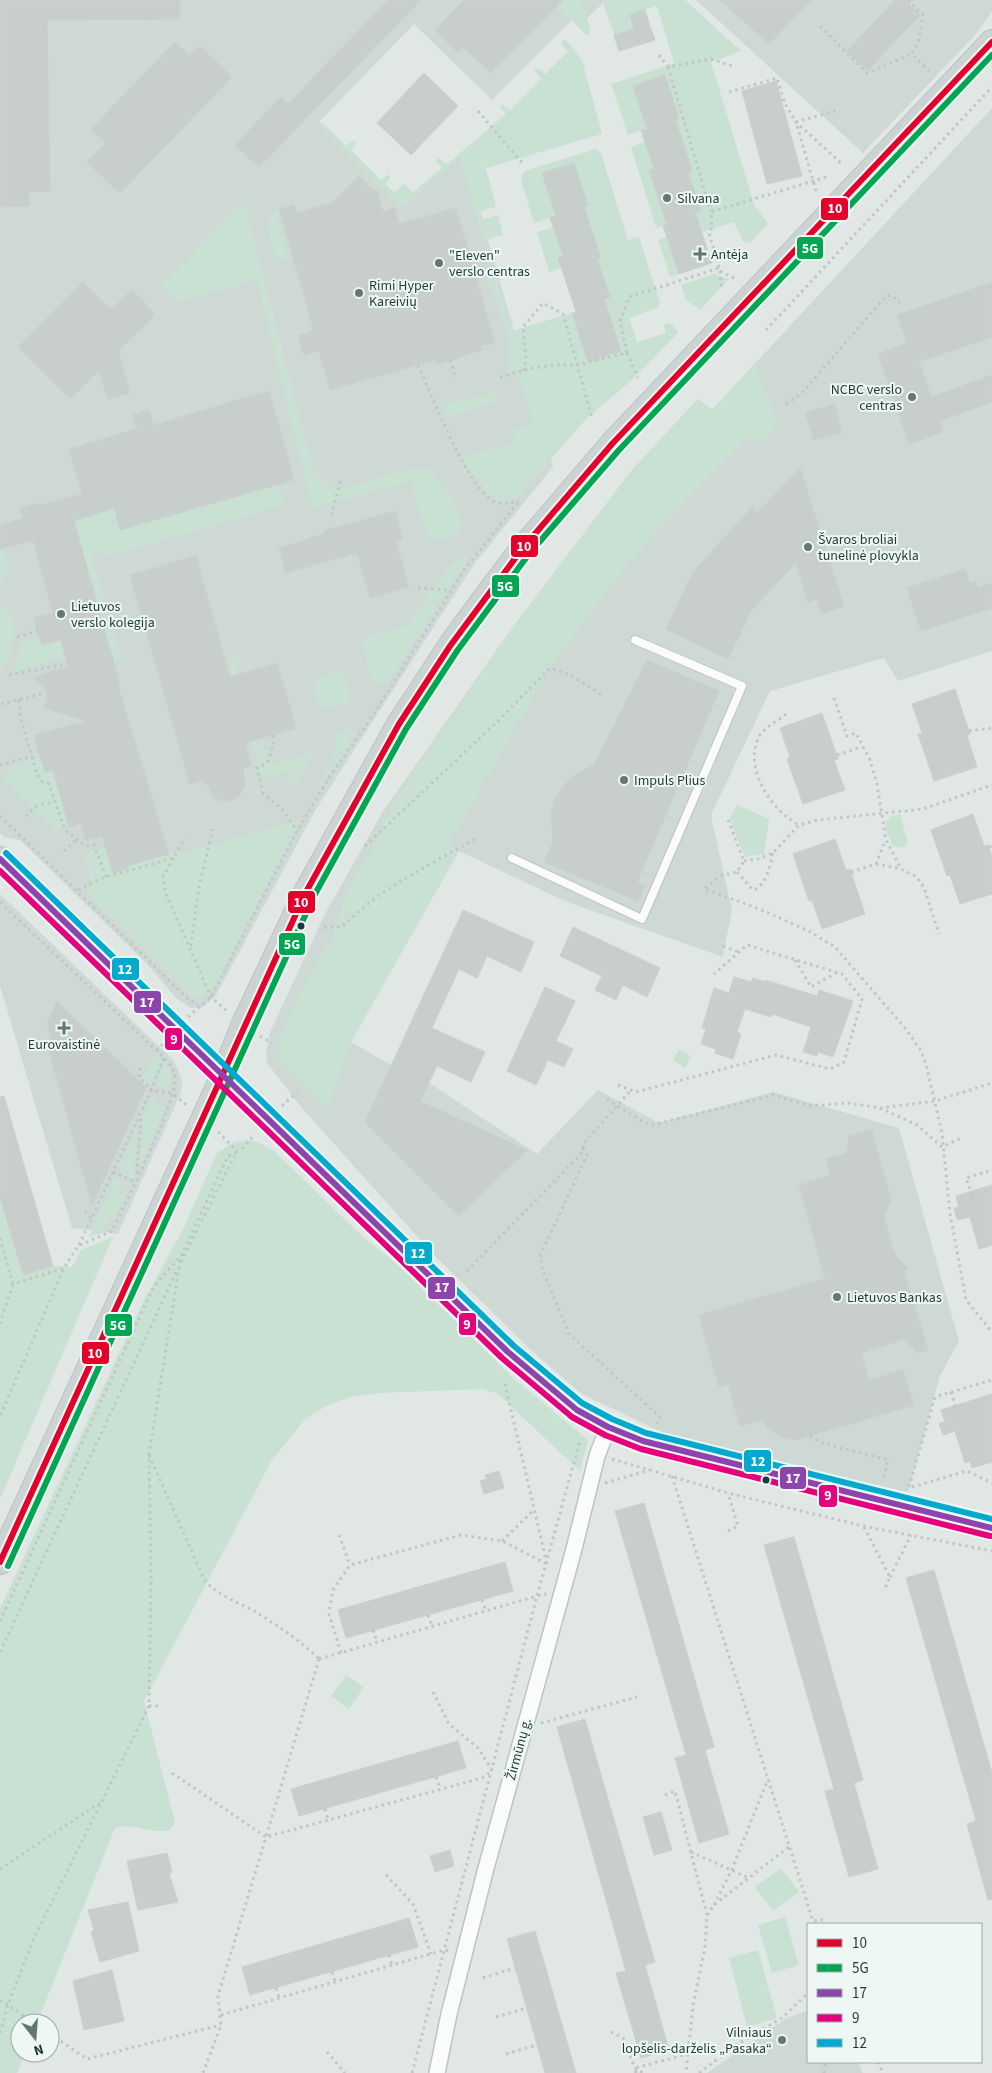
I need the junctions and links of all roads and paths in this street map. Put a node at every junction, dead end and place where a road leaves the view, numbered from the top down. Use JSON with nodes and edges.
{"nodes":[{"id":1,"x":908,"y":0,"type":"edge"},
{"id":2,"x":820,"y":26,"type":"dead end"},
{"id":3,"x":992,"y":42,"type":"edge"},
{"id":4,"x":912,"y":54,"type":"junction"},
{"id":5,"x":659,"y":55,"type":"dead end"},
{"id":6,"x":668,"y":67,"type":"junction"},
{"id":7,"x":735,"y":67,"type":"dead end"},
{"id":8,"x":932,"y":73,"type":"dead end"},
{"id":9,"x":992,"y":87,"type":"edge"},
{"id":10,"x":729,"y":92,"type":"dead end"},
{"id":11,"x":838,"y":110,"type":"dead end"},
{"id":12,"x":478,"y":111,"type":"dead end"},
{"id":13,"x":796,"y":122,"type":"junction"},
{"id":14,"x":523,"y":164,"type":"dead end"},
{"id":15,"x":842,"y":164,"type":"dead end"},
{"id":16,"x":830,"y":176,"type":"dead end"},
{"id":17,"x":813,"y":181,"type":"junction"},
{"id":18,"x":816,"y":191,"type":"dead end"},
{"id":19,"x":711,"y":212,"type":"junction"},
{"id":20,"x":719,"y":269,"type":"junction"},
{"id":21,"x":734,"y":278,"type":"dead end"},
{"id":22,"x":722,"y":290,"type":"dead end"},
{"id":23,"x":900,"y":303,"type":"dead end"},
{"id":24,"x":766,"y":330,"type":"dead end"},
{"id":25,"x":627,"y":352,"type":"junction"},
{"id":26,"x":450,"y":360,"type":"dead end"},
{"id":27,"x":418,"y":365,"type":"dead end"},
{"id":28,"x":577,"y":366,"type":"junction"},
{"id":29,"x":524,"y":370,"type":"junction"},
{"id":30,"x":500,"y":377,"type":"dead end"},
{"id":31,"x":638,"y":378,"type":"dead end"},
{"id":32,"x":456,"y":379,"type":"dead end"},
{"id":33,"x":786,"y":404,"type":"dead end"},
{"id":34,"x":592,"y":418,"type":"dead end"},
{"id":35,"x":341,"y":480,"type":"dead end"},
{"id":36,"x":331,"y":515,"type":"dead end"},
{"id":37,"x":418,"y":588,"type":"dead end"},
{"id":38,"x":452,"y":590,"type":"junction"},
{"id":39,"x":38,"y":631,"type":"dead end"},
{"id":40,"x":17,"y":637,"type":"dead end"},
{"id":41,"x":635,"y":640,"type":"dead end"},
{"id":42,"x":67,"y":664,"type":"dead end"},
{"id":43,"x":9,"y":675,"type":"dead end"},
{"id":44,"x":44,"y":693,"type":"dead end"},
{"id":45,"x":604,"y":696,"type":"dead end"},
{"id":46,"x":834,"y":698,"type":"dead end"},
{"id":47,"x":19,"y":700,"type":"junction"},
{"id":48,"x":1,"y":704,"type":"edge"},
{"id":49,"x":786,"y":714,"type":"dead end"},
{"id":50,"x":991,"y":727,"type":"edge"},
{"id":51,"x":969,"y":731,"type":"dead end"},
{"id":52,"x":273,"y":735,"type":"dead end"},
{"id":53,"x":862,"y":747,"type":"junction"},
{"id":54,"x":32,"y":756,"type":"junction"},
{"id":55,"x":837,"y":756,"type":"dead end"},
{"id":56,"x":0,"y":765,"type":"edge"},
{"id":57,"x":992,"y":785,"type":"edge"},
{"id":58,"x":55,"y":801,"type":"junction"},
{"id":59,"x":881,"y":813,"type":"junction"},
{"id":60,"x":0,"y":816,"type":"edge"},
{"id":61,"x":26,"y":816,"type":"dead end"},
{"id":62,"x":728,"y":820,"type":"dead end"},
{"id":63,"x":799,"y":825,"type":"junction"},
{"id":64,"x":213,"y":829,"type":"dead end"},
{"id":65,"x":297,"y":831,"type":"junction"},
{"id":66,"x":185,"y":838,"type":"dead end"},
{"id":67,"x":477,"y":838,"type":"dead end"},
{"id":68,"x":77,"y":839,"type":"junction"},
{"id":69,"x":886,"y":840,"type":"junction"},
{"id":70,"x":365,"y":846,"type":"dead end"},
{"id":71,"x":64,"y":851,"type":"dead end"},
{"id":72,"x":774,"y":853,"type":"junction"},
{"id":73,"x":172,"y":858,"type":"junction"},
{"id":74,"x":512,"y":858,"type":"dead end"},
{"id":75,"x":0,"y":859,"type":"edge"},
{"id":76,"x":744,"y":861,"type":"junction"},
{"id":77,"x":876,"y":864,"type":"junction"},
{"id":78,"x":901,"y":869,"type":"junction"},
{"id":79,"x":737,"y":872,"type":"junction"},
{"id":80,"x":851,"y":872,"type":"dead end"},
{"id":81,"x":106,"y":878,"type":"junction"},
{"id":82,"x":78,"y":890,"type":"junction"},
{"id":83,"x":0,"y":902,"type":"edge"},
{"id":84,"x":324,"y":926,"type":"dead end"},
{"id":85,"x":939,"y":934,"type":"dead end"},
{"id":86,"x":191,"y":946,"type":"junction"},
{"id":87,"x":723,"y":946,"type":"dead end"},
{"id":88,"x":739,"y":952,"type":"junction"},
{"id":89,"x":795,"y":960,"type":"junction"},
{"id":90,"x":836,"y":972,"type":"junction"},
{"id":91,"x":714,"y":974,"type":"dead end"},
{"id":92,"x":211,"y":996,"type":"junction"},
{"id":93,"x":164,"y":1058,"type":"junction"},
{"id":94,"x":140,"y":1068,"type":"dead end"},
{"id":95,"x":223,"y":1076,"type":"junction"},
{"id":96,"x":992,"y":1083,"type":"edge"},
{"id":97,"x":618,"y":1085,"type":"dead end"},
{"id":98,"x":151,"y":1090,"type":"junction"},
{"id":99,"x":631,"y":1090,"type":"junction"},
{"id":100,"x":172,"y":1093,"type":"junction"},
{"id":101,"x":606,"y":1099,"type":"dead end"},
{"id":102,"x":935,"y":1101,"type":"junction"},
{"id":103,"x":616,"y":1106,"type":"junction"},
{"id":104,"x":880,"y":1108,"type":"junction"},
{"id":105,"x":142,"y":1112,"type":"junction"},
{"id":106,"x":961,"y":1138,"type":"dead end"},
{"id":107,"x":942,"y":1147,"type":"junction"},
{"id":108,"x":583,"y":1148,"type":"junction"},
{"id":109,"x":992,"y":1170,"type":"edge"},
{"id":110,"x":113,"y":1172,"type":"junction"},
{"id":111,"x":136,"y":1180,"type":"junction"},
{"id":112,"x":972,"y":1195,"type":"dead end"},
{"id":113,"x":85,"y":1211,"type":"dead end"},
{"id":114,"x":91,"y":1218,"type":"junction"},
{"id":115,"x":0,"y":1238,"type":"edge"},
{"id":116,"x":78,"y":1246,"type":"junction"},
{"id":117,"x":181,"y":1256,"type":"junction"},
{"id":118,"x":179,"y":1266,"type":"junction"},
{"id":119,"x":64,"y":1268,"type":"junction"},
{"id":120,"x":467,"y":1270,"type":"dead end"},
{"id":121,"x":13,"y":1284,"type":"junction"},
{"id":122,"x":0,"y":1324,"type":"edge"},
{"id":123,"x":992,"y":1332,"type":"edge"},
{"id":124,"x":992,"y":1380,"type":"edge"},
{"id":125,"x":505,"y":1384,"type":"dead end"},
{"id":126,"x":951,"y":1392,"type":"junction"},
{"id":127,"x":956,"y":1409,"type":"dead end"},
{"id":128,"x":0,"y":1416,"type":"edge"},
{"id":129,"x":657,"y":1424,"type":"dead end"},
{"id":130,"x":608,"y":1427,"type":"junction"},
{"id":131,"x":810,"y":1436,"type":"dead end"},
{"id":132,"x":580,"y":1441,"type":"dead end"},
{"id":133,"x":148,"y":1454,"type":"junction"},
{"id":134,"x":608,"y":1460,"type":"dead end"},
{"id":135,"x":651,"y":1469,"type":"junction"},
{"id":136,"x":603,"y":1476,"type":"dead end"},
{"id":137,"x":672,"y":1476,"type":"junction"},
{"id":138,"x":883,"y":1482,"type":"dead end"},
{"id":139,"x":992,"y":1483,"type":"edge"},
{"id":140,"x":728,"y":1493,"type":"junction"},
{"id":141,"x":534,"y":1510,"type":"junction"},
{"id":142,"x":863,"y":1526,"type":"junction"},
{"id":143,"x":992,"y":1528,"type":"edge"},
{"id":144,"x":728,"y":1531,"type":"dead end"},
{"id":145,"x":339,"y":1535,"type":"dead end"},
{"id":146,"x":911,"y":1535,"type":"junction"},
{"id":147,"x":502,"y":1541,"type":"junction"},
{"id":148,"x":992,"y":1551,"type":"edge"},
{"id":149,"x":0,"y":1562,"type":"edge"},
{"id":150,"x":547,"y":1564,"type":"junction"},
{"id":151,"x":350,"y":1565,"type":"junction"},
{"id":152,"x":890,"y":1577,"type":"junction"},
{"id":153,"x":562,"y":1590,"type":"junction"},
{"id":154,"x":884,"y":1591,"type":"dead end"},
{"id":155,"x":537,"y":1596,"type":"junction"},
{"id":156,"x":482,"y":1600,"type":"dead end"},
{"id":157,"x":486,"y":1611,"type":"junction"},
{"id":158,"x":428,"y":1615,"type":"dead end"},
{"id":159,"x":0,"y":1621,"type":"edge"},
{"id":160,"x":432,"y":1626,"type":"junction"},
{"id":161,"x":373,"y":1630,"type":"dead end"},
{"id":162,"x":377,"y":1642,"type":"junction"},
{"id":163,"x":0,"y":1652,"type":"edge"},
{"id":164,"x":341,"y":1653,"type":"junction"},
{"id":165,"x":319,"y":1659,"type":"junction"},
{"id":166,"x":433,"y":1692,"type":"dead end"},
{"id":167,"x":637,"y":1697,"type":"dead end"},
{"id":168,"x":149,"y":1706,"type":"junction"},
{"id":169,"x":159,"y":1706,"type":"dead end"},
{"id":170,"x":524,"y":1727,"type":"junction"},
{"id":171,"x":493,"y":1771,"type":"junction"},
{"id":172,"x":172,"y":1772,"type":"dead end"},
{"id":173,"x":436,"y":1777,"type":"dead end"},
{"id":174,"x":769,"y":1778,"type":"junction"},
{"id":175,"x":440,"y":1789,"type":"junction"},
{"id":176,"x":665,"y":1795,"type":"dead end"},
{"id":177,"x":102,"y":1802,"type":"junction"},
{"id":178,"x":325,"y":1809,"type":"dead end"},
{"id":179,"x":328,"y":1820,"type":"junction"},
{"id":180,"x":266,"y":1837,"type":"junction"},
{"id":181,"x":790,"y":1846,"type":"junction"},
{"id":182,"x":692,"y":1852,"type":"junction"},
{"id":183,"x":0,"y":1869,"type":"edge"},
{"id":184,"x":732,"y":1869,"type":"junction"},
{"id":185,"x":386,"y":1875,"type":"dead end"},
{"id":186,"x":749,"y":1878,"type":"junction"},
{"id":187,"x":714,"y":1905,"type":"junction"},
{"id":188,"x":707,"y":1915,"type":"junction"},
{"id":189,"x":827,"y":1919,"type":"dead end"},
{"id":190,"x":814,"y":1922,"type":"edge"},
{"id":191,"x":444,"y":1950,"type":"junction"},
{"id":192,"x":466,"y":1952,"type":"junction"},
{"id":193,"x":431,"y":1954,"type":"junction"},
{"id":194,"x":388,"y":1955,"type":"dead end"},
{"id":195,"x":392,"y":1965,"type":"junction"},
{"id":196,"x":516,"y":1968,"type":"dead end"},
{"id":197,"x":332,"y":1972,"type":"dead end"},
{"id":198,"x":483,"y":1978,"type":"dead end"},
{"id":199,"x":335,"y":1981,"type":"junction"},
{"id":200,"x":276,"y":1988,"type":"dead end"},
{"id":201,"x":807,"y":1993,"type":"edge"},
{"id":202,"x":279,"y":1997,"type":"junction"},
{"id":203,"x":0,"y":2000,"type":"edge"},
{"id":204,"x":8,"y":2004,"type":"junction"},
{"id":205,"x":527,"y":2008,"type":"dead end"},
{"id":206,"x":21,"y":2013,"type":"edge"},
{"id":207,"x":221,"y":2014,"type":"junction"},
{"id":208,"x":496,"y":2017,"type":"dead end"},
{"id":209,"x":221,"y":2025,"type":"junction"},
{"id":210,"x":611,"y":2032,"type":"dead end"},
{"id":211,"x":0,"y":2033,"type":"edge"},
{"id":212,"x":60,"y":2041,"type":"edge"},
{"id":213,"x":537,"y":2045,"type":"dead end"},
{"id":214,"x":327,"y":2052,"type":"dead end"},
{"id":215,"x":506,"y":2054,"type":"dead end"},
{"id":216,"x":688,"y":2054,"type":"junction"},
{"id":217,"x":634,"y":2068,"type":"junction"},
{"id":218,"x":203,"y":2073,"type":"edge"},
{"id":219,"x":345,"y":2073,"type":"edge"},
{"id":220,"x":412,"y":2073,"type":"edge"},
{"id":221,"x":436,"y":2073,"type":"edge"},
{"id":222,"x":636,"y":2073,"type":"edge"},
{"id":223,"x":643,"y":2073,"type":"edge"},
{"id":224,"x":686,"y":2073,"type":"edge"},
{"id":225,"x":699,"y":2073,"type":"edge"}],
"edges":[{"from":1,"to":4,"type":"path"},
{"from":2,"to":4,"type":"path"},
{"from":3,"to":95,"type":"main road"},
{"from":4,"to":8,"type":"path"},
{"from":5,"to":6,"type":"path"},
{"from":6,"to":7,"type":"path"},
{"from":6,"to":19,"type":"path"},
{"from":9,"to":24,"type":"path"},
{"from":10,"to":13,"type":"path"},
{"from":11,"to":13,"type":"path"},
{"from":12,"to":14,"type":"path"},
{"from":13,"to":15,"type":"path"},
{"from":13,"to":17,"type":"path"},
{"from":16,"to":17,"type":"path"},
{"from":17,"to":18,"type":"path"},
{"from":17,"to":19,"type":"path"},
{"from":19,"to":20,"type":"path"},
{"from":20,"to":21,"type":"path"},
{"from":20,"to":22,"type":"path"},
{"from":20,"to":25,"type":"path"},
{"from":23,"to":33,"type":"path"},
{"from":25,"to":28,"type":"path"},
{"from":25,"to":31,"type":"path"},
{"from":26,"to":32,"type":"path"},
{"from":27,"to":38,"type":"path"},
{"from":28,"to":29,"type":"path"},
{"from":28,"to":29,"type":"path"},
{"from":28,"to":34,"type":"path"},
{"from":29,"to":30,"type":"path"},
{"from":35,"to":36,"type":"path"},
{"from":37,"to":38,"type":"path"},
{"from":38,"to":65,"type":"path"},
{"from":39,"to":40,"type":"path"},
{"from":41,"to":74,"type":"lane"},
{"from":42,"to":43,"type":"path"},
{"from":44,"to":47,"type":"path"},
{"from":45,"to":70,"type":"path"},
{"from":46,"to":53,"type":"path"},
{"from":47,"to":48,"type":"path"},
{"from":47,"to":54,"type":"path"},
{"from":49,"to":63,"type":"path"},
{"from":50,"to":51,"type":"path"},
{"from":52,"to":65,"type":"path"},
{"from":53,"to":55,"type":"path"},
{"from":53,"to":59,"type":"path"},
{"from":54,"to":56,"type":"path"},
{"from":54,"to":58,"type":"path"},
{"from":57,"to":59,"type":"path"},
{"from":58,"to":61,"type":"path"},
{"from":58,"to":68,"type":"path"},
{"from":59,"to":63,"type":"path"},
{"from":59,"to":69,"type":"path"},
{"from":60,"to":82,"type":"path"},
{"from":62,"to":76,"type":"path"},
{"from":63,"to":72,"type":"path"},
{"from":64,"to":86,"type":"path"},
{"from":65,"to":92,"type":"path"},
{"from":66,"to":73,"type":"path"},
{"from":67,"to":84,"type":"path"},
{"from":68,"to":71,"type":"path"},
{"from":68,"to":81,"type":"path"},
{"from":69,"to":77,"type":"path"},
{"from":69,"to":78,"type":"path"},
{"from":72,"to":76,"type":"path"},
{"from":72,"to":79,"type":"path"},
{"from":73,"to":81,"type":"path"},
{"from":73,"to":86,"type":"path"},
{"from":75,"to":95,"type":"main road"},
{"from":76,"to":79,"type":"path"},
{"from":77,"to":78,"type":"path"},
{"from":77,"to":80,"type":"path"},
{"from":78,"to":85,"type":"path"},
{"from":79,"to":102,"type":"path"},
{"from":81,"to":82,"type":"path"},
{"from":82,"to":92,"type":"path"},
{"from":83,"to":93,"type":"path"},
{"from":86,"to":92,"type":"path"},
{"from":87,"to":88,"type":"path"},
{"from":88,"to":89,"type":"path"},
{"from":88,"to":91,"type":"path"},
{"from":89,"to":90,"type":"path"},
{"from":89,"to":90,"type":"path"},
{"from":90,"to":99,"type":"path"},
{"from":93,"to":98,"type":"path"},
{"from":93,"to":100,"type":"path"},
{"from":94,"to":98,"type":"path"},
{"from":95,"to":130,"type":"main road"},
{"from":95,"to":149,"type":"main road"},
{"from":96,"to":102,"type":"path"},
{"from":97,"to":99,"type":"path"},
{"from":98,"to":100,"type":"path"},
{"from":98,"to":105,"type":"path"},
{"from":99,"to":103,"type":"path"},
{"from":100,"to":111,"type":"path"},
{"from":101,"to":103,"type":"path"},
{"from":102,"to":104,"type":"path"},
{"from":102,"to":107,"type":"path"},
{"from":103,"to":104,"type":"path"},
{"from":103,"to":108,"type":"path"},
{"from":104,"to":107,"type":"path"},
{"from":105,"to":110,"type":"path"},
{"from":105,"to":111,"type":"path"},
{"from":106,"to":107,"type":"path"},
{"from":107,"to":123,"type":"path"},
{"from":108,"to":120,"type":"path"},
{"from":108,"to":129,"type":"path"},
{"from":109,"to":112,"type":"path"},
{"from":110,"to":111,"type":"path"},
{"from":110,"to":114,"type":"path"},
{"from":111,"to":116,"type":"path"},
{"from":113,"to":114,"type":"path"},
{"from":114,"to":116,"type":"path"},
{"from":115,"to":121,"type":"path"},
{"from":116,"to":119,"type":"path"},
{"from":117,"to":118,"type":"path"},
{"from":117,"to":118,"type":"path"},
{"from":117,"to":159,"type":"path"},
{"from":118,"to":133,"type":"path"},
{"from":118,"to":163,"type":"path"},
{"from":119,"to":121,"type":"path"},
{"from":119,"to":128,"type":"path"},
{"from":121,"to":122,"type":"path"},
{"from":124,"to":126,"type":"path"},
{"from":125,"to":141,"type":"path"},
{"from":126,"to":127,"type":"path"},
{"from":126,"to":139,"type":"path"},
{"from":130,"to":143,"type":"main road"},
{"from":130,"to":153,"type":"street","name":"Žirmūnų g."},
{"from":131,"to":138,"type":"path"},
{"from":132,"to":150,"type":"path"},
{"from":133,"to":165,"type":"path"},
{"from":133,"to":168,"type":"path"},
{"from":134,"to":135,"type":"path"},
{"from":135,"to":136,"type":"path"},
{"from":135,"to":137,"type":"path"},
{"from":137,"to":140,"type":"path"},
{"from":137,"to":174,"type":"path"},
{"from":140,"to":142,"type":"path"},
{"from":140,"to":144,"type":"path"},
{"from":141,"to":147,"type":"path"},
{"from":141,"to":150,"type":"path"},
{"from":142,"to":146,"type":"path"},
{"from":142,"to":152,"type":"path"},
{"from":145,"to":151,"type":"path"},
{"from":146,"to":148,"type":"path"},
{"from":146,"to":152,"type":"path"},
{"from":147,"to":150,"type":"path"},
{"from":147,"to":151,"type":"path"},
{"from":150,"to":155,"type":"path"},
{"from":151,"to":164,"type":"path"},
{"from":152,"to":154,"type":"path"},
{"from":153,"to":155,"type":"path"},
{"from":153,"to":170,"type":"street","name":"Žirmūnų g."},
{"from":155,"to":157,"type":"path"},
{"from":155,"to":171,"type":"path"},
{"from":156,"to":157,"type":"path"},
{"from":157,"to":160,"type":"path"},
{"from":158,"to":160,"type":"path"},
{"from":160,"to":162,"type":"path"},
{"from":161,"to":162,"type":"path"},
{"from":162,"to":164,"type":"path"},
{"from":164,"to":165,"type":"path"},
{"from":165,"to":180,"type":"path"},
{"from":166,"to":171,"type":"path"},
{"from":167,"to":170,"type":"path"},
{"from":168,"to":169,"type":"path"},
{"from":168,"to":177,"type":"path"},
{"from":170,"to":192,"type":"street","name":"Žirmūnų g."},
{"from":171,"to":175,"type":"path"},
{"from":171,"to":191,"type":"path"},
{"from":172,"to":180,"type":"path"},
{"from":173,"to":175,"type":"path"},
{"from":174,"to":181,"type":"path"},
{"from":174,"to":184,"type":"path"},
{"from":175,"to":179,"type":"path"},
{"from":176,"to":182,"type":"path"},
{"from":177,"to":183,"type":"path"},
{"from":177,"to":204,"type":"path"},
{"from":178,"to":179,"type":"path"},
{"from":179,"to":180,"type":"path"},
{"from":180,"to":207,"type":"path"},
{"from":181,"to":186,"type":"path"},
{"from":181,"to":190,"type":"path"},
{"from":182,"to":184,"type":"path"},
{"from":182,"to":188,"type":"path"},
{"from":184,"to":186,"type":"path"},
{"from":184,"to":187,"type":"path"},
{"from":185,"to":193,"type":"path"},
{"from":186,"to":187,"type":"path"},
{"from":187,"to":188,"type":"path"},
{"from":188,"to":216,"type":"path"},
{"from":189,"to":190,"type":"path"},
{"from":191,"to":192,"type":"path"},
{"from":191,"to":193,"type":"path"},
{"from":191,"to":220,"type":"path"},
{"from":192,"to":221,"type":"street","name":"Žirmūnų g."},
{"from":193,"to":195,"type":"path"},
{"from":194,"to":195,"type":"path"},
{"from":195,"to":199,"type":"path"},
{"from":196,"to":198,"type":"path"},
{"from":197,"to":199,"type":"path"},
{"from":199,"to":202,"type":"path"},
{"from":200,"to":202,"type":"path"},
{"from":201,"to":225,"type":"path"},
{"from":202,"to":207,"type":"path"},
{"from":203,"to":204,"type":"path"},
{"from":204,"to":206,"type":"path"},
{"from":204,"to":211,"type":"path"},
{"from":205,"to":208,"type":"path"},
{"from":207,"to":209,"type":"path"},
{"from":209,"to":212,"type":"path"},
{"from":209,"to":218,"type":"path"},
{"from":210,"to":217,"type":"path"},
{"from":213,"to":215,"type":"path"},
{"from":214,"to":219,"type":"path"},
{"from":216,"to":217,"type":"path"},
{"from":216,"to":224,"type":"path"},
{"from":217,"to":222,"type":"path"},
{"from":217,"to":223,"type":"path"}]}
